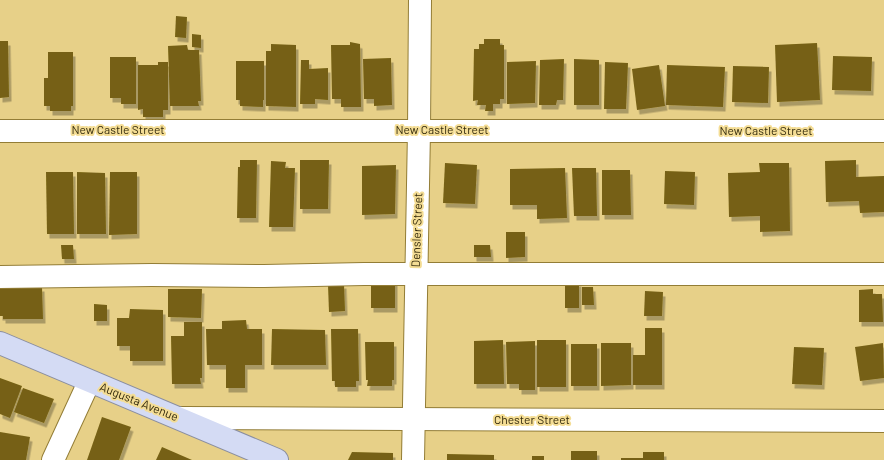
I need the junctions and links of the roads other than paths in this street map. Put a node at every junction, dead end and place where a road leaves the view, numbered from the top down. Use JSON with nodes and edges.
{"nodes":[{"id":1,"x":420,"y":0,"type":"edge"},
{"id":2,"x":420,"y":130,"type":"junction"},
{"id":3,"x":0,"y":131,"type":"edge"},
{"id":4,"x":884,"y":131,"type":"edge"},
{"id":5,"x":416,"y":274,"type":"junction"},
{"id":6,"x":884,"y":274,"type":"edge"},
{"id":7,"x":0,"y":277,"type":"edge"},
{"id":8,"x":0,"y":343,"type":"edge"},
{"id":9,"x":89,"y":382,"type":"junction"},
{"id":10,"x":181,"y":418,"type":"junction"},
{"id":11,"x":413,"y":420,"type":"junction"},
{"id":12,"x":884,"y":421,"type":"edge"},
{"id":13,"x":53,"y":460,"type":"edge"},
{"id":14,"x":277,"y":460,"type":"edge"},
{"id":15,"x":413,"y":460,"type":"edge"}],
"edges":[{"from":1,"to":2,"type":"street","name":"Densler Street"},
{"from":2,"to":3,"type":"street","name":"New Castle Street"},
{"from":2,"to":4,"type":"street","name":"New Castle Street"},
{"from":2,"to":5,"type":"street","name":"Densler Street"},
{"from":5,"to":6,"type":"street"},
{"from":5,"to":7,"type":"street"},
{"from":5,"to":11,"type":"street","name":"Densler Street"},
{"from":8,"to":9,"type":"main road","name":"Augusta Avenue"},
{"from":9,"to":10,"type":"main road","name":"Augusta Avenue"},
{"from":9,"to":13,"type":"street"},
{"from":10,"to":11,"type":"street","name":"Chester Street"},
{"from":10,"to":14,"type":"main road","name":"Augusta Avenue"},
{"from":11,"to":12,"type":"street","name":"Chester Street"},
{"from":11,"to":15,"type":"street","name":"Densler Street"}]}
